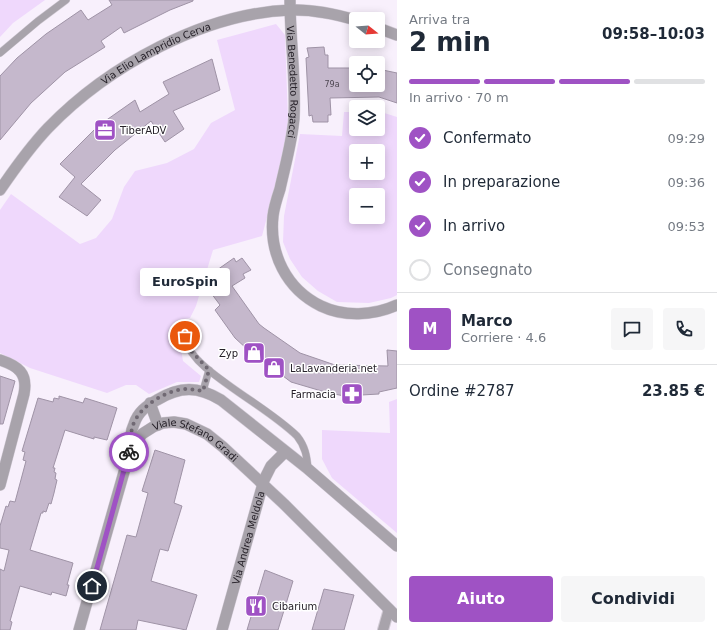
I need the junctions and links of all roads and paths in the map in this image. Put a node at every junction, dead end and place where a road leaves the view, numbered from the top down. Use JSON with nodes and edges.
{"nodes":[{"id":1,"x":66,"y":0,"type":"edge"},
{"id":2,"x":290,"y":5,"type":"edge"},
{"id":3,"x":349,"y":18,"type":"edge"},
{"id":4,"x":385,"y":31,"type":"edge"},
{"id":5,"x":397,"y":35,"type":"edge"},
{"id":6,"x":0,"y":53,"type":"edge"},
{"id":7,"x":0,"y":190,"type":"edge"},
{"id":8,"x":397,"y":305,"type":"edge"},
{"id":9,"x":184,"y":324,"type":"dead end"},
{"id":10,"x":0,"y":360,"type":"edge"},
{"id":11,"x":209,"y":370,"type":"junction"},
{"id":12,"x":203,"y":391,"type":"junction"},
{"id":13,"x":150,"y":403,"type":"junction"},
{"id":14,"x":158,"y":425,"type":"junction"},
{"id":15,"x":130,"y":451,"type":"junction"},
{"id":16,"x":285,"y":452,"type":"junction"},
{"id":17,"x":308,"y":469,"type":"junction"},
{"id":18,"x":0,"y":485,"type":"edge"},
{"id":19,"x":263,"y":485,"type":"junction"},
{"id":20,"x":397,"y":546,"type":"edge"},
{"id":21,"x":389,"y":609,"type":"junction"},
{"id":22,"x":397,"y":617,"type":"edge"},
{"id":23,"x":79,"y":630,"type":"edge"},
{"id":24,"x":222,"y":630,"type":"edge"},
{"id":25,"x":383,"y":630,"type":"edge"}],
"edges":[{"from":1,"to":6,"type":"lane"},
{"from":2,"to":3,"type":"street","name":"Via Elio Lampridio Cerva"},
{"from":2,"to":7,"type":"street","name":"Via Elio Lampridio Cerva"},
{"from":2,"to":8,"type":"street","name":"Via Benedetto Rogacci"},
{"from":4,"to":5,"type":"street"},
{"from":9,"to":11,"type":"lane"},
{"from":10,"to":18,"type":"street"},
{"from":11,"to":12,"type":"lane"},
{"from":11,"to":17,"type":"lane"},
{"from":12,"to":13,"type":"street"},
{"from":12,"to":16,"type":"street"},
{"from":13,"to":14,"type":"street"},
{"from":13,"to":15,"type":"street"},
{"from":14,"to":15,"type":"street","name":"Viale Stefano Gradi"},
{"from":14,"to":19,"type":"street","name":"Viale Stefano Gradi"},
{"from":15,"to":23,"type":"street"},
{"from":16,"to":17,"type":"street"},
{"from":16,"to":19,"type":"street","name":"Via Andrea Meldola"},
{"from":17,"to":20,"type":"street"},
{"from":19,"to":21,"type":"street","name":"Viale Stefano Gradi"},
{"from":19,"to":24,"type":"street","name":"Via Andrea Meldola"},
{"from":21,"to":22,"type":"street","name":"Viale Stefano Gradi"},
{"from":21,"to":25,"type":"street"}]}
